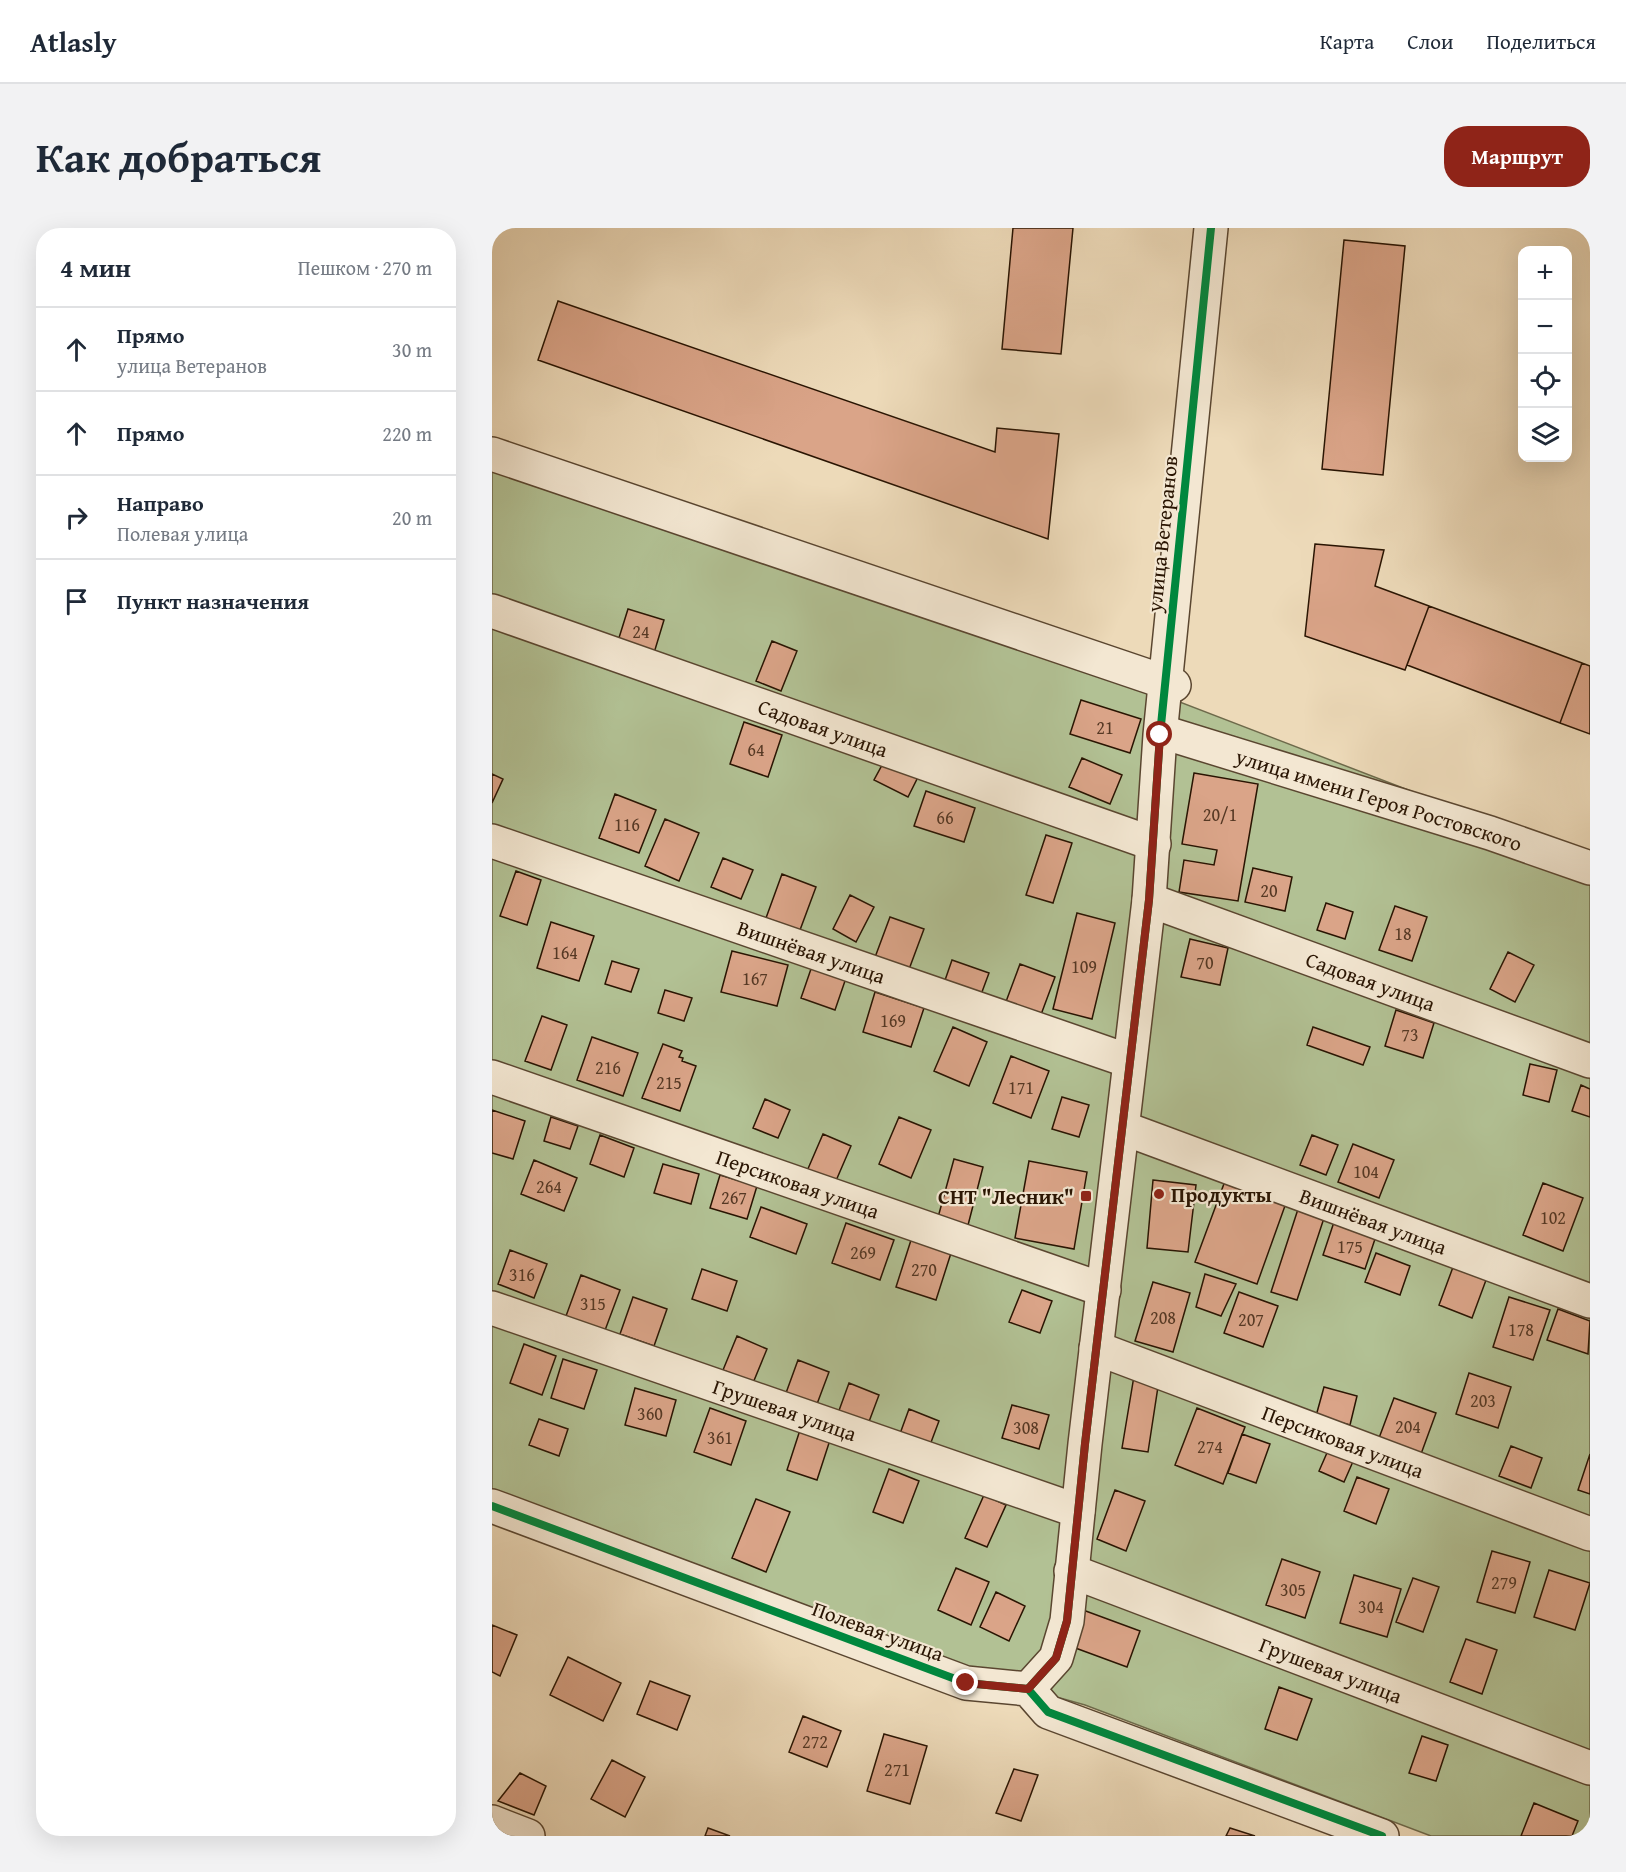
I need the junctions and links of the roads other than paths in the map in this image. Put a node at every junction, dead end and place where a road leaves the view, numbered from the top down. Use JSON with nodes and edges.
{"nodes":[{"id":1,"x":1211,"y":228,"type":"edge"},
{"id":2,"x":1221,"y":228,"type":"edge"},
{"id":3,"x":492,"y":454,"type":"edge"},
{"id":4,"x":492,"y":611,"type":"edge"},
{"id":5,"x":1170,"y":684,"type":"junction"},
{"id":6,"x":1169,"y":734,"type":"junction"},
{"id":7,"x":492,"y":841,"type":"edge"},
{"id":8,"x":1154,"y":844,"type":"junction"},
{"id":9,"x":1590,"y":868,"type":"edge"},
{"id":10,"x":1149,"y":900,"type":"junction"},
{"id":11,"x":1130,"y":1061,"type":"junction"},
{"id":12,"x":1590,"y":1061,"type":"edge"},
{"id":13,"x":492,"y":1077,"type":"edge"},
{"id":14,"x":1123,"y":1128,"type":"junction"},
{"id":15,"x":1104,"y":1290,"type":"junction"},
{"id":16,"x":1590,"y":1300,"type":"edge"},
{"id":17,"x":492,"y":1308,"type":"edge"},
{"id":18,"x":1096,"y":1348,"type":"junction"},
{"id":19,"x":492,"y":1506,"type":"edge"},
{"id":20,"x":1078,"y":1511,"type":"junction"},
{"id":21,"x":1590,"y":1534,"type":"edge"},
{"id":22,"x":1071,"y":1570,"type":"junction"},
{"id":23,"x":1028,"y":1689,"type":"junction"},
{"id":24,"x":1590,"y":1768,"type":"edge"},
{"id":25,"x":492,"y":1822,"type":"edge"},
{"id":26,"x":528,"y":1836,"type":"edge"},
{"id":27,"x":1382,"y":1836,"type":"edge"}],
"edges":[{"from":1,"to":5,"type":"street","name":"улица Ветеранов"},
{"from":2,"to":5,"type":"street","name":"улица Ветеранов"},
{"from":3,"to":5,"type":"street"},
{"from":4,"to":8,"type":"street","name":"Садовая улица"},
{"from":5,"to":6,"type":"street","name":"улица Ветеранов"},
{"from":5,"to":8,"type":"street","name":"улица Ветеранов"},
{"from":6,"to":8,"type":"street","name":"улица Ветеранов"},
{"from":6,"to":9,"type":"street","name":"улица имени Героя Ростовского"},
{"from":7,"to":11,"type":"street","name":"Вишнёвая улица"},
{"from":8,"to":10,"type":"street"},
{"from":10,"to":11,"type":"street"},
{"from":10,"to":12,"type":"street","name":"Садовая улица"},
{"from":11,"to":14,"type":"street"},
{"from":13,"to":15,"type":"street","name":"Персиковая улица"},
{"from":14,"to":15,"type":"street"},
{"from":14,"to":16,"type":"street","name":"Вишнёвая улица"},
{"from":15,"to":18,"type":"street"},
{"from":17,"to":20,"type":"street","name":"Грушевая улица"},
{"from":18,"to":20,"type":"street"},
{"from":18,"to":21,"type":"street","name":"Персиковая улица"},
{"from":19,"to":23,"type":"street","name":"Полевая улица"},
{"from":20,"to":22,"type":"street"},
{"from":22,"to":23,"type":"street"},
{"from":22,"to":24,"type":"street","name":"Грушевая улица"},
{"from":23,"to":27,"type":"street"},
{"from":25,"to":26,"type":"street"}]}
